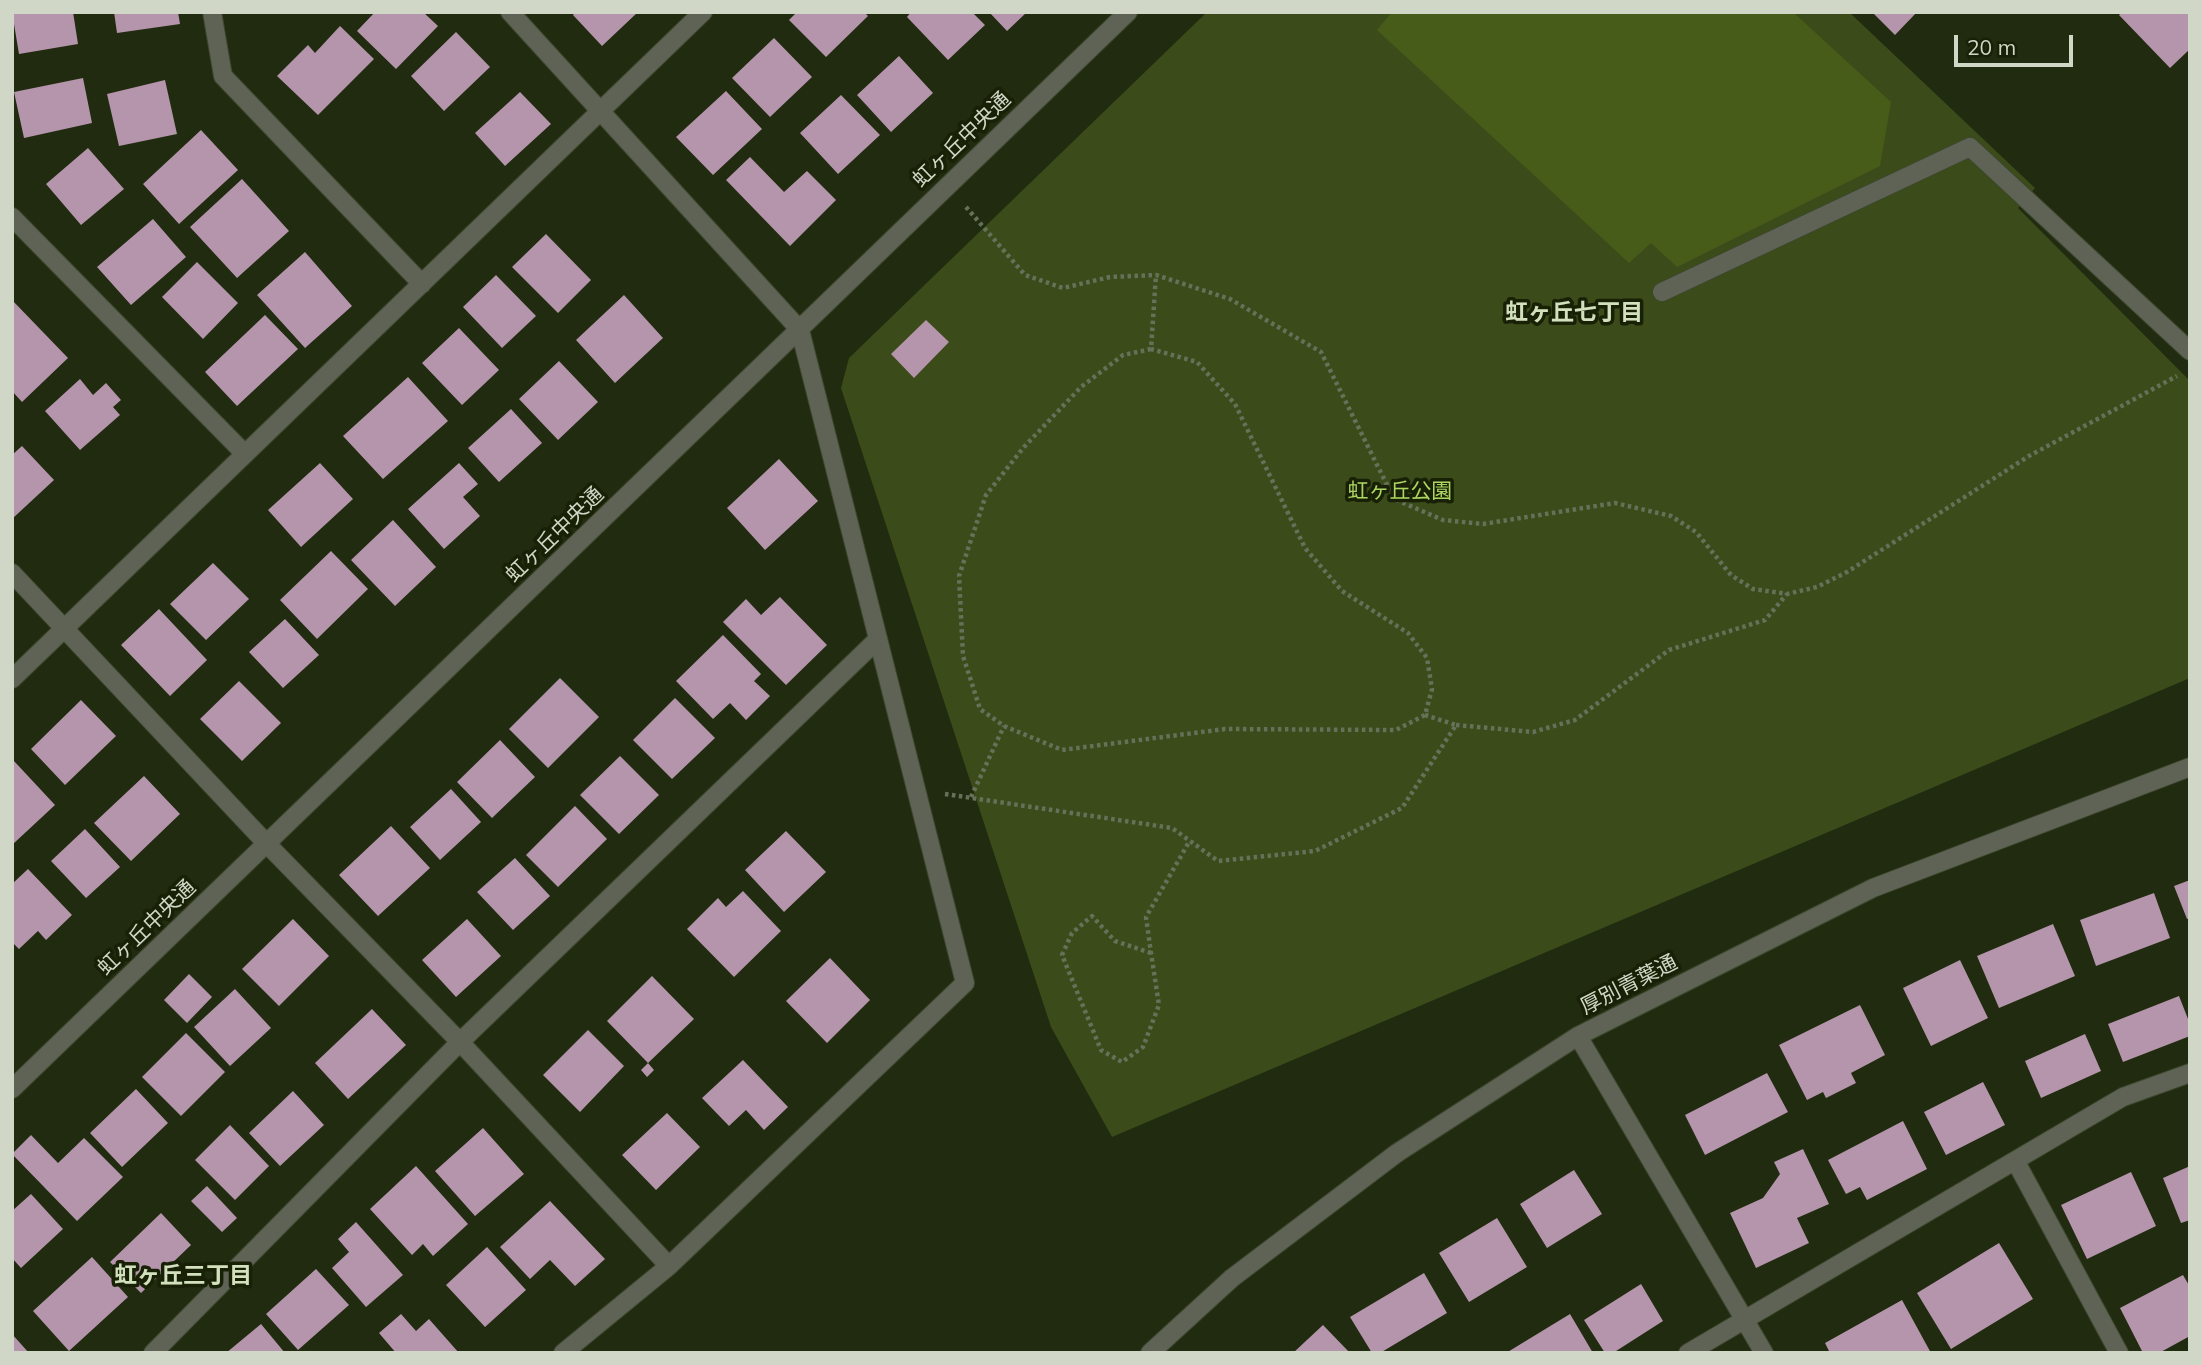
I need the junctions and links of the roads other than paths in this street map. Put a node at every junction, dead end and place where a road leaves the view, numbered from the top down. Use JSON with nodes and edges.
{"nodes":[{"id":1,"x":212,"y":12,"type":"edge"},
{"id":2,"x":510,"y":12,"type":"edge"},
{"id":3,"x":704,"y":12,"type":"edge"},
{"id":4,"x":1128,"y":12,"type":"edge"},
{"id":5,"x":600,"y":110,"type":"junction"},
{"id":6,"x":12,"y":217,"type":"edge"},
{"id":7,"x":422,"y":284,"type":"junction"},
{"id":8,"x":1662,"y":292,"type":"dead end"},
{"id":9,"x":800,"y":330,"type":"junction"},
{"id":10,"x":2190,"y":351,"type":"edge"},
{"id":11,"x":245,"y":454,"type":"junction"},
{"id":12,"x":12,"y":573,"type":"edge"},
{"id":13,"x":65,"y":628,"type":"junction"},
{"id":14,"x":877,"y":640,"type":"junction"},
{"id":15,"x":12,"y":679,"type":"edge"},
{"id":16,"x":2190,"y":767,"type":"edge"},
{"id":17,"x":267,"y":844,"type":"junction"},
{"id":18,"x":1578,"y":1036,"type":"junction"},
{"id":19,"x":460,"y":1042,"type":"junction"},
{"id":20,"x":2190,"y":1073,"type":"edge"},
{"id":21,"x":12,"y":1089,"type":"edge"},
{"id":22,"x":2016,"y":1162,"type":"junction"},
{"id":23,"x":668,"y":1266,"type":"junction"},
{"id":24,"x":1745,"y":1320,"type":"junction"},
{"id":25,"x":153,"y":1353,"type":"edge"},
{"id":26,"x":563,"y":1353,"type":"edge"},
{"id":27,"x":1150,"y":1353,"type":"edge"},
{"id":28,"x":1688,"y":1353,"type":"edge"},
{"id":29,"x":1764,"y":1353,"type":"edge"},
{"id":30,"x":2119,"y":1353,"type":"edge"}],
"edges":[{"from":1,"to":7,"type":"street"},
{"from":2,"to":5,"type":"street"},
{"from":3,"to":5,"type":"street"},
{"from":4,"to":9,"type":"street","name":"虹ヶ丘中央通"},
{"from":5,"to":7,"type":"street"},
{"from":5,"to":9,"type":"street"},
{"from":6,"to":11,"type":"street"},
{"from":7,"to":11,"type":"street"},
{"from":8,"to":10,"type":"street"},
{"from":9,"to":14,"type":"street"},
{"from":9,"to":17,"type":"street","name":"虹ヶ丘中央通"},
{"from":11,"to":13,"type":"street"},
{"from":12,"to":13,"type":"street"},
{"from":13,"to":15,"type":"street"},
{"from":13,"to":17,"type":"street"},
{"from":14,"to":19,"type":"street"},
{"from":14,"to":23,"type":"street"},
{"from":16,"to":18,"type":"street","name":"厚別青葉通"},
{"from":17,"to":19,"type":"street"},
{"from":17,"to":21,"type":"street","name":"虹ヶ丘中央通"},
{"from":18,"to":24,"type":"street"},
{"from":18,"to":27,"type":"street","name":"厚別青葉通"},
{"from":19,"to":23,"type":"street"},
{"from":19,"to":25,"type":"street"},
{"from":20,"to":22,"type":"street"},
{"from":22,"to":24,"type":"street"},
{"from":22,"to":30,"type":"street"},
{"from":23,"to":26,"type":"street"},
{"from":24,"to":28,"type":"street"},
{"from":24,"to":29,"type":"street"}]}
